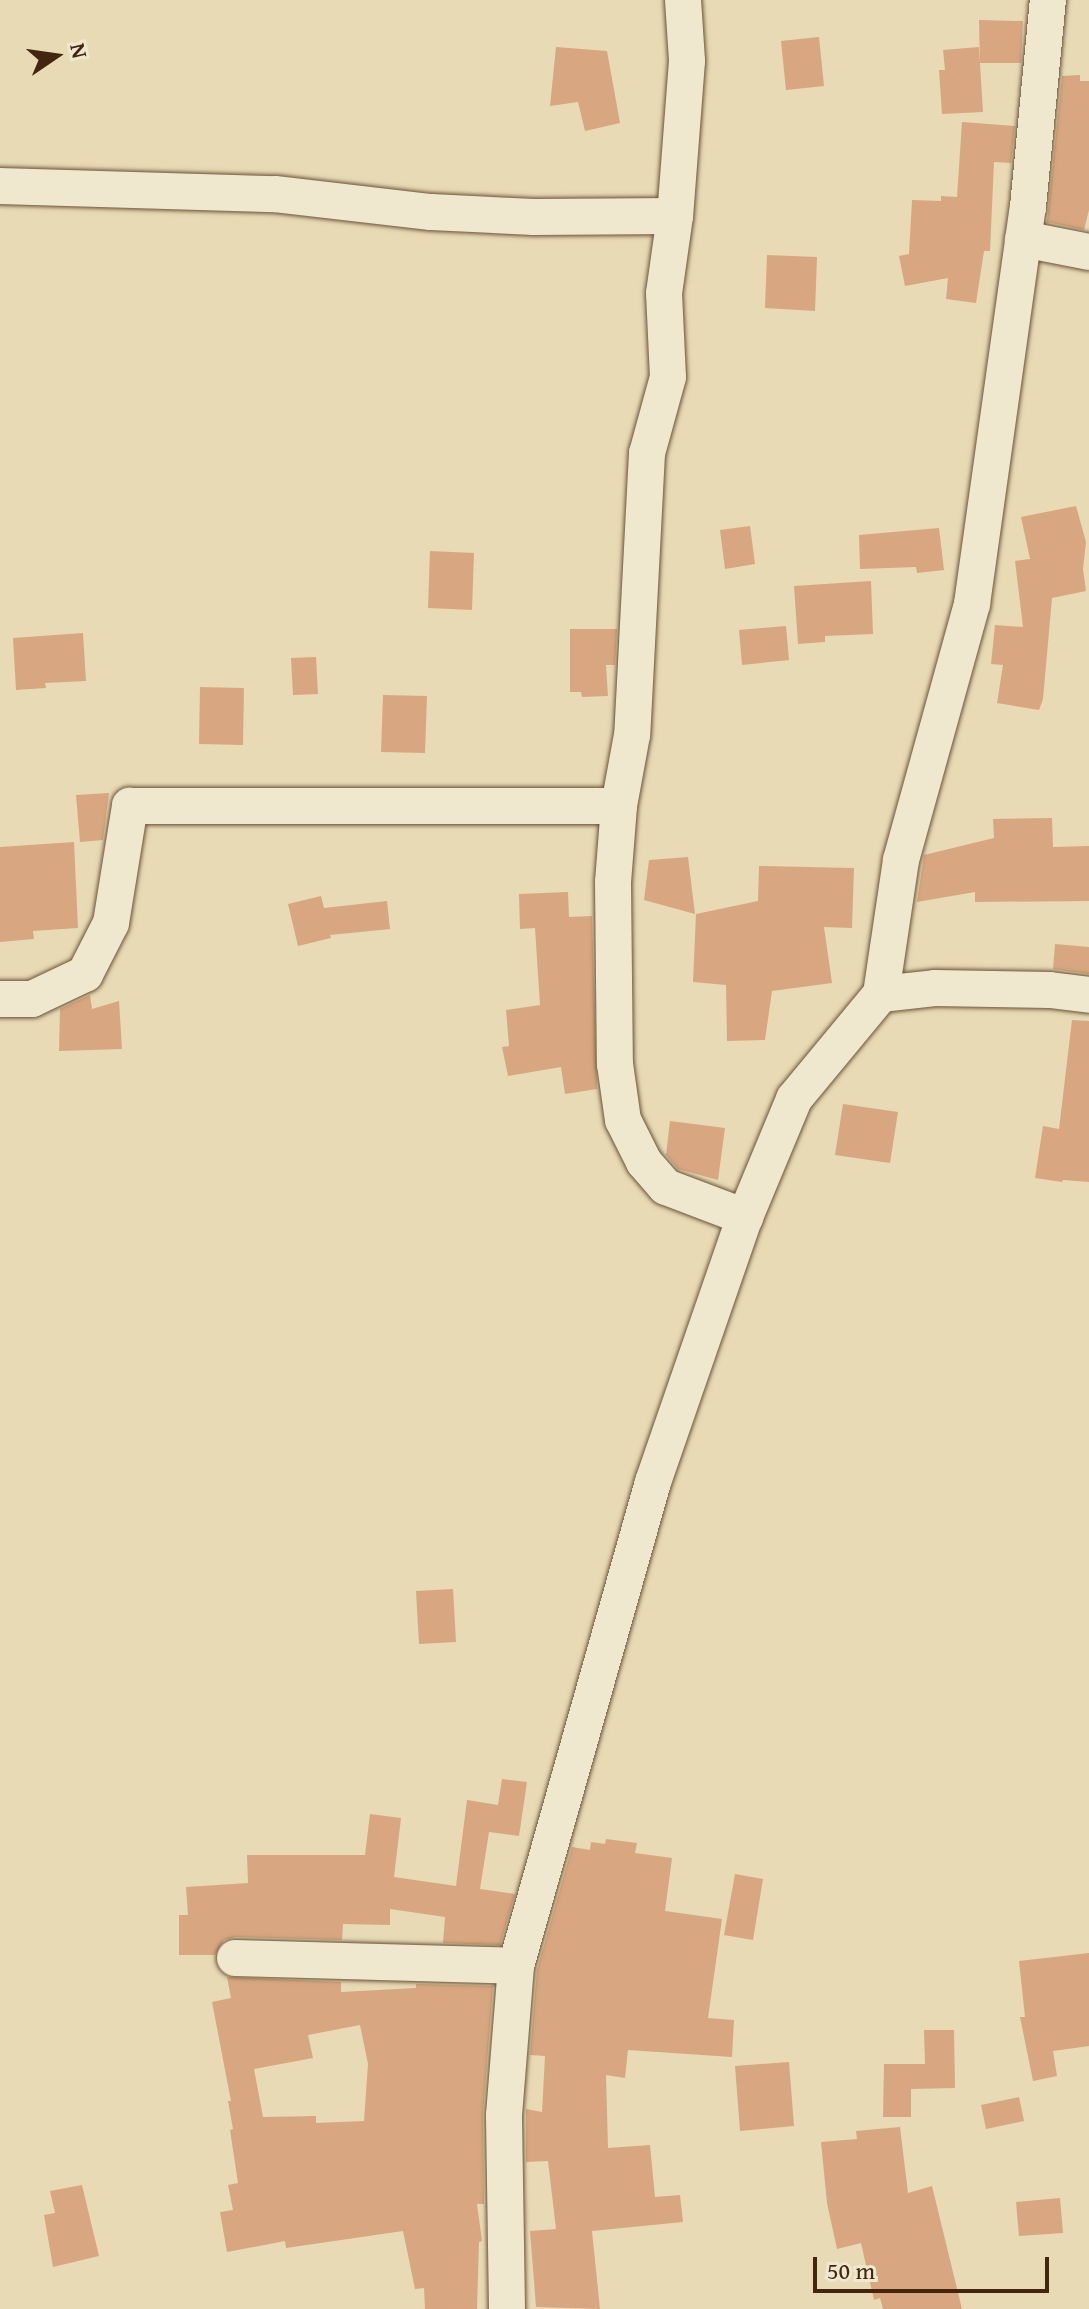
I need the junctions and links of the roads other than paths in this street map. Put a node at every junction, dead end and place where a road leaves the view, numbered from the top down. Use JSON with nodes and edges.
{"nodes":[{"id":1,"x":683,"y":0,"type":"edge"},
{"id":2,"x":1048,"y":0,"type":"edge"},
{"id":3,"x":0,"y":186,"type":"edge"},
{"id":4,"x":675,"y":216,"type":"junction"},
{"id":5,"x":1023,"y":239,"type":"junction"},
{"id":6,"x":1089,"y":252,"type":"edge"},
{"id":7,"x":619,"y":806,"type":"junction"},
{"id":8,"x":881,"y":994,"type":"junction"},
{"id":9,"x":1089,"y":995,"type":"edge"},
{"id":10,"x":0,"y":999,"type":"edge"},
{"id":11,"x":745,"y":1217,"type":"junction"},
{"id":12,"x":235,"y":1958,"type":"dead end"},
{"id":13,"x":516,"y":1966,"type":"junction"},
{"id":14,"x":507,"y":2309,"type":"edge"}],
"edges":[{"from":1,"to":4,"type":"street"},
{"from":2,"to":5,"type":"street"},
{"from":3,"to":4,"type":"street"},
{"from":4,"to":7,"type":"street"},
{"from":5,"to":6,"type":"street"},
{"from":5,"to":8,"type":"street"},
{"from":7,"to":10,"type":"street"},
{"from":7,"to":11,"type":"street"},
{"from":8,"to":9,"type":"street"},
{"from":8,"to":11,"type":"street"},
{"from":11,"to":13,"type":"street"},
{"from":12,"to":13,"type":"street"},
{"from":13,"to":14,"type":"street"}]}
